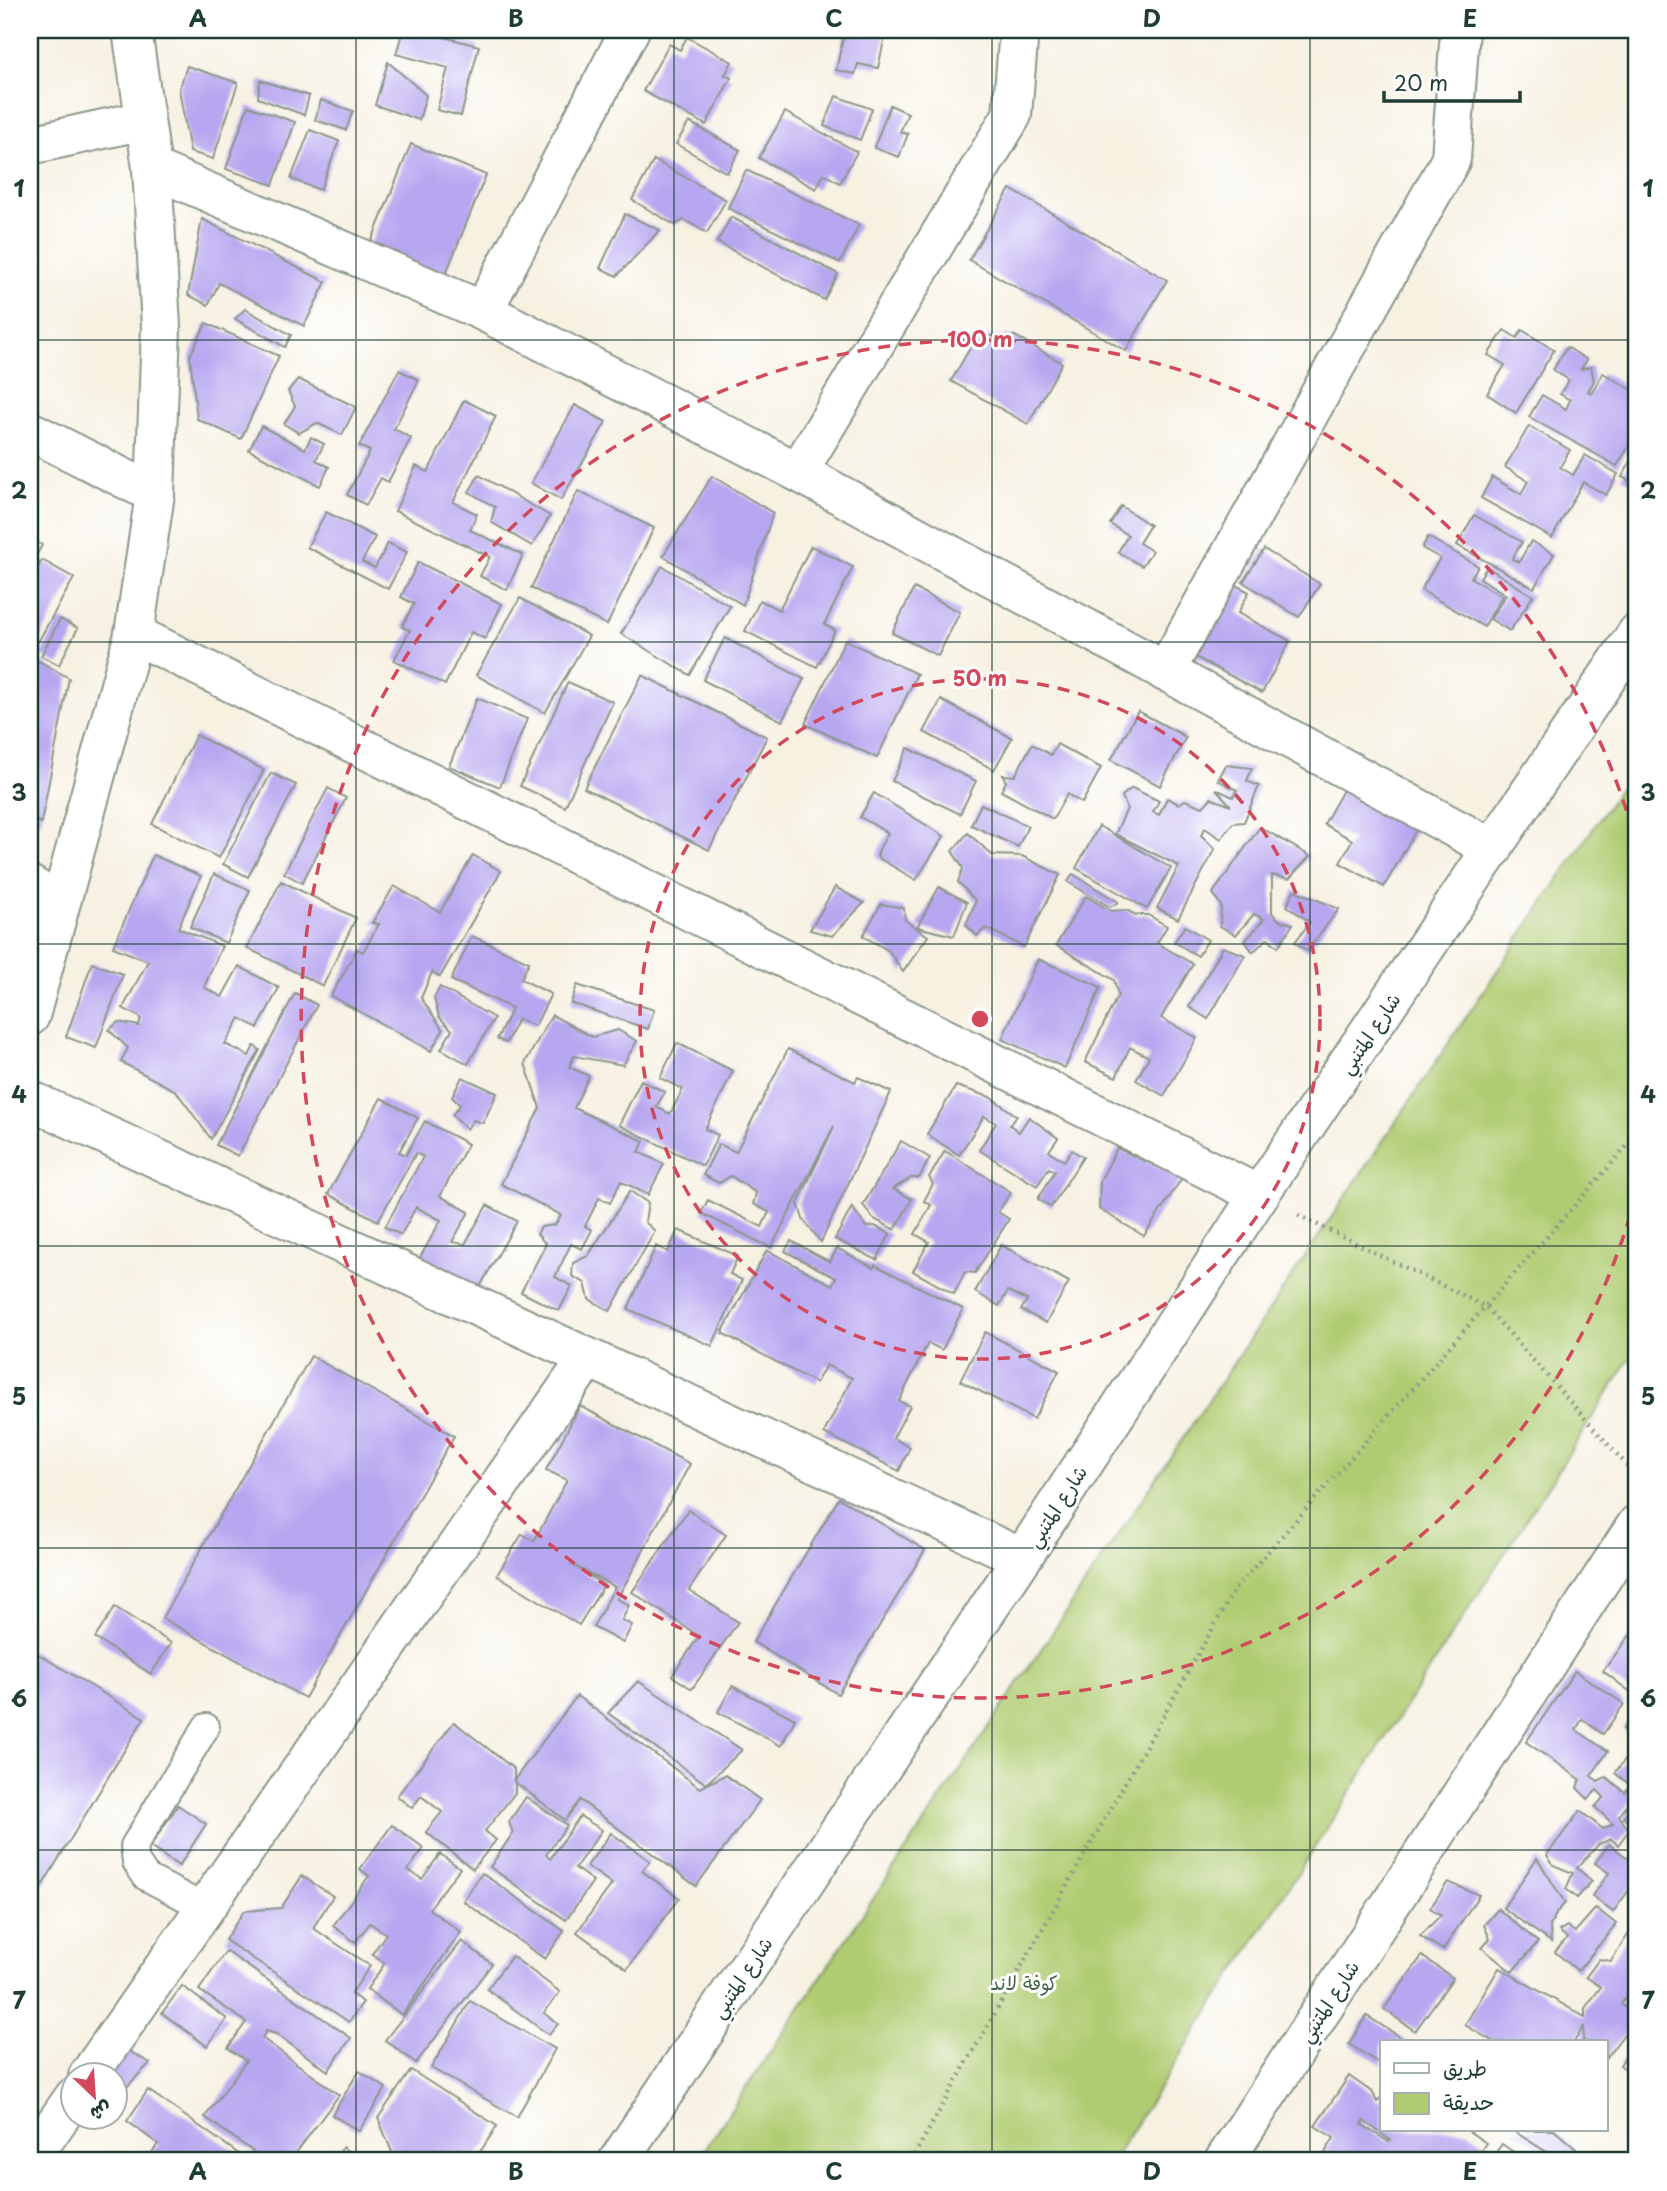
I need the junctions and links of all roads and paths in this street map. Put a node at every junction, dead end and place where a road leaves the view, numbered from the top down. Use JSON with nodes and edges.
{"nodes":[{"id":1,"x":132,"y":30,"type":"edge"},
{"id":2,"x":630,"y":30,"type":"edge"},
{"id":3,"x":1020,"y":30,"type":"edge"},
{"id":4,"x":1460,"y":30,"type":"edge"},
{"id":5,"x":145,"y":120,"type":"junction"},
{"id":6,"x":30,"y":145,"type":"edge"},
{"id":7,"x":152,"y":168,"type":"junction"},
{"id":8,"x":483,"y":312,"type":"junction"},
{"id":9,"x":30,"y":431,"type":"edge"},
{"id":10,"x":798,"y":472,"type":"junction"},
{"id":11,"x":155,"y":494,"type":"junction"},
{"id":12,"x":1637,"y":633,"type":"edge"},
{"id":13,"x":134,"y":634,"type":"junction"},
{"id":14,"x":1165,"y":672,"type":"junction"},
{"id":15,"x":1493,"y":849,"type":"junction"},
{"id":16,"x":45,"y":895,"type":"edge"},
{"id":17,"x":30,"y":1016,"type":"edge"},
{"id":18,"x":30,"y":1100,"type":"edge"},
{"id":19,"x":1637,"y":1135,"type":"edge"},
{"id":20,"x":1259,"y":1195,"type":"junction"},
{"id":21,"x":1486,"y":1307,"type":"junction"},
{"id":22,"x":588,"y":1358,"type":"junction"},
{"id":23,"x":1637,"y":1477,"type":"edge"},
{"id":24,"x":1637,"y":1524,"type":"edge"},
{"id":25,"x":1022,"y":1558,"type":"junction"},
{"id":26,"x":206,"y":1727,"type":"dead end"},
{"id":27,"x":205,"y":1908,"type":"junction"},
{"id":28,"x":98,"y":2062,"type":"edge"},
{"id":29,"x":60,"y":2117,"type":"edge"},
{"id":30,"x":30,"y":2160,"type":"edge"},
{"id":31,"x":618,"y":2161,"type":"edge"},
{"id":32,"x":911,"y":2161,"type":"edge"},
{"id":33,"x":1224,"y":2161,"type":"edge"}],
"edges":[{"from":1,"to":5,"type":"street"},
{"from":2,"to":8,"type":"street"},
{"from":3,"to":10,"type":"street"},
{"from":4,"to":14,"type":"street"},
{"from":5,"to":6,"type":"street"},
{"from":5,"to":7,"type":"street"},
{"from":7,"to":8,"type":"street"},
{"from":7,"to":11,"type":"street"},
{"from":8,"to":10,"type":"street"},
{"from":9,"to":11,"type":"street"},
{"from":10,"to":14,"type":"street"},
{"from":11,"to":13,"type":"street"},
{"from":12,"to":15,"type":"street","name":"شارع المتنبي"},
{"from":13,"to":16,"type":"street"},
{"from":13,"to":20,"type":"street"},
{"from":14,"to":15,"type":"street"},
{"from":15,"to":20,"type":"street","name":"شارع المتنبي"},
{"from":16,"to":17,"type":"street"},
{"from":18,"to":22,"type":"street"},
{"from":19,"to":21,"type":"path"},
{"from":20,"to":21,"type":"path"},
{"from":20,"to":25,"type":"street","name":"شارع المتنبي"},
{"from":21,"to":23,"type":"path"},
{"from":21,"to":32,"type":"path"},
{"from":22,"to":25,"type":"street"},
{"from":22,"to":27,"type":"street"},
{"from":24,"to":33,"type":"street","name":"شارع المتنبي"},
{"from":25,"to":31,"type":"street","name":"شارع المتنبي"},
{"from":26,"to":27,"type":"lane"},
{"from":27,"to":28,"type":"street"},
{"from":29,"to":30,"type":"street"}]}
